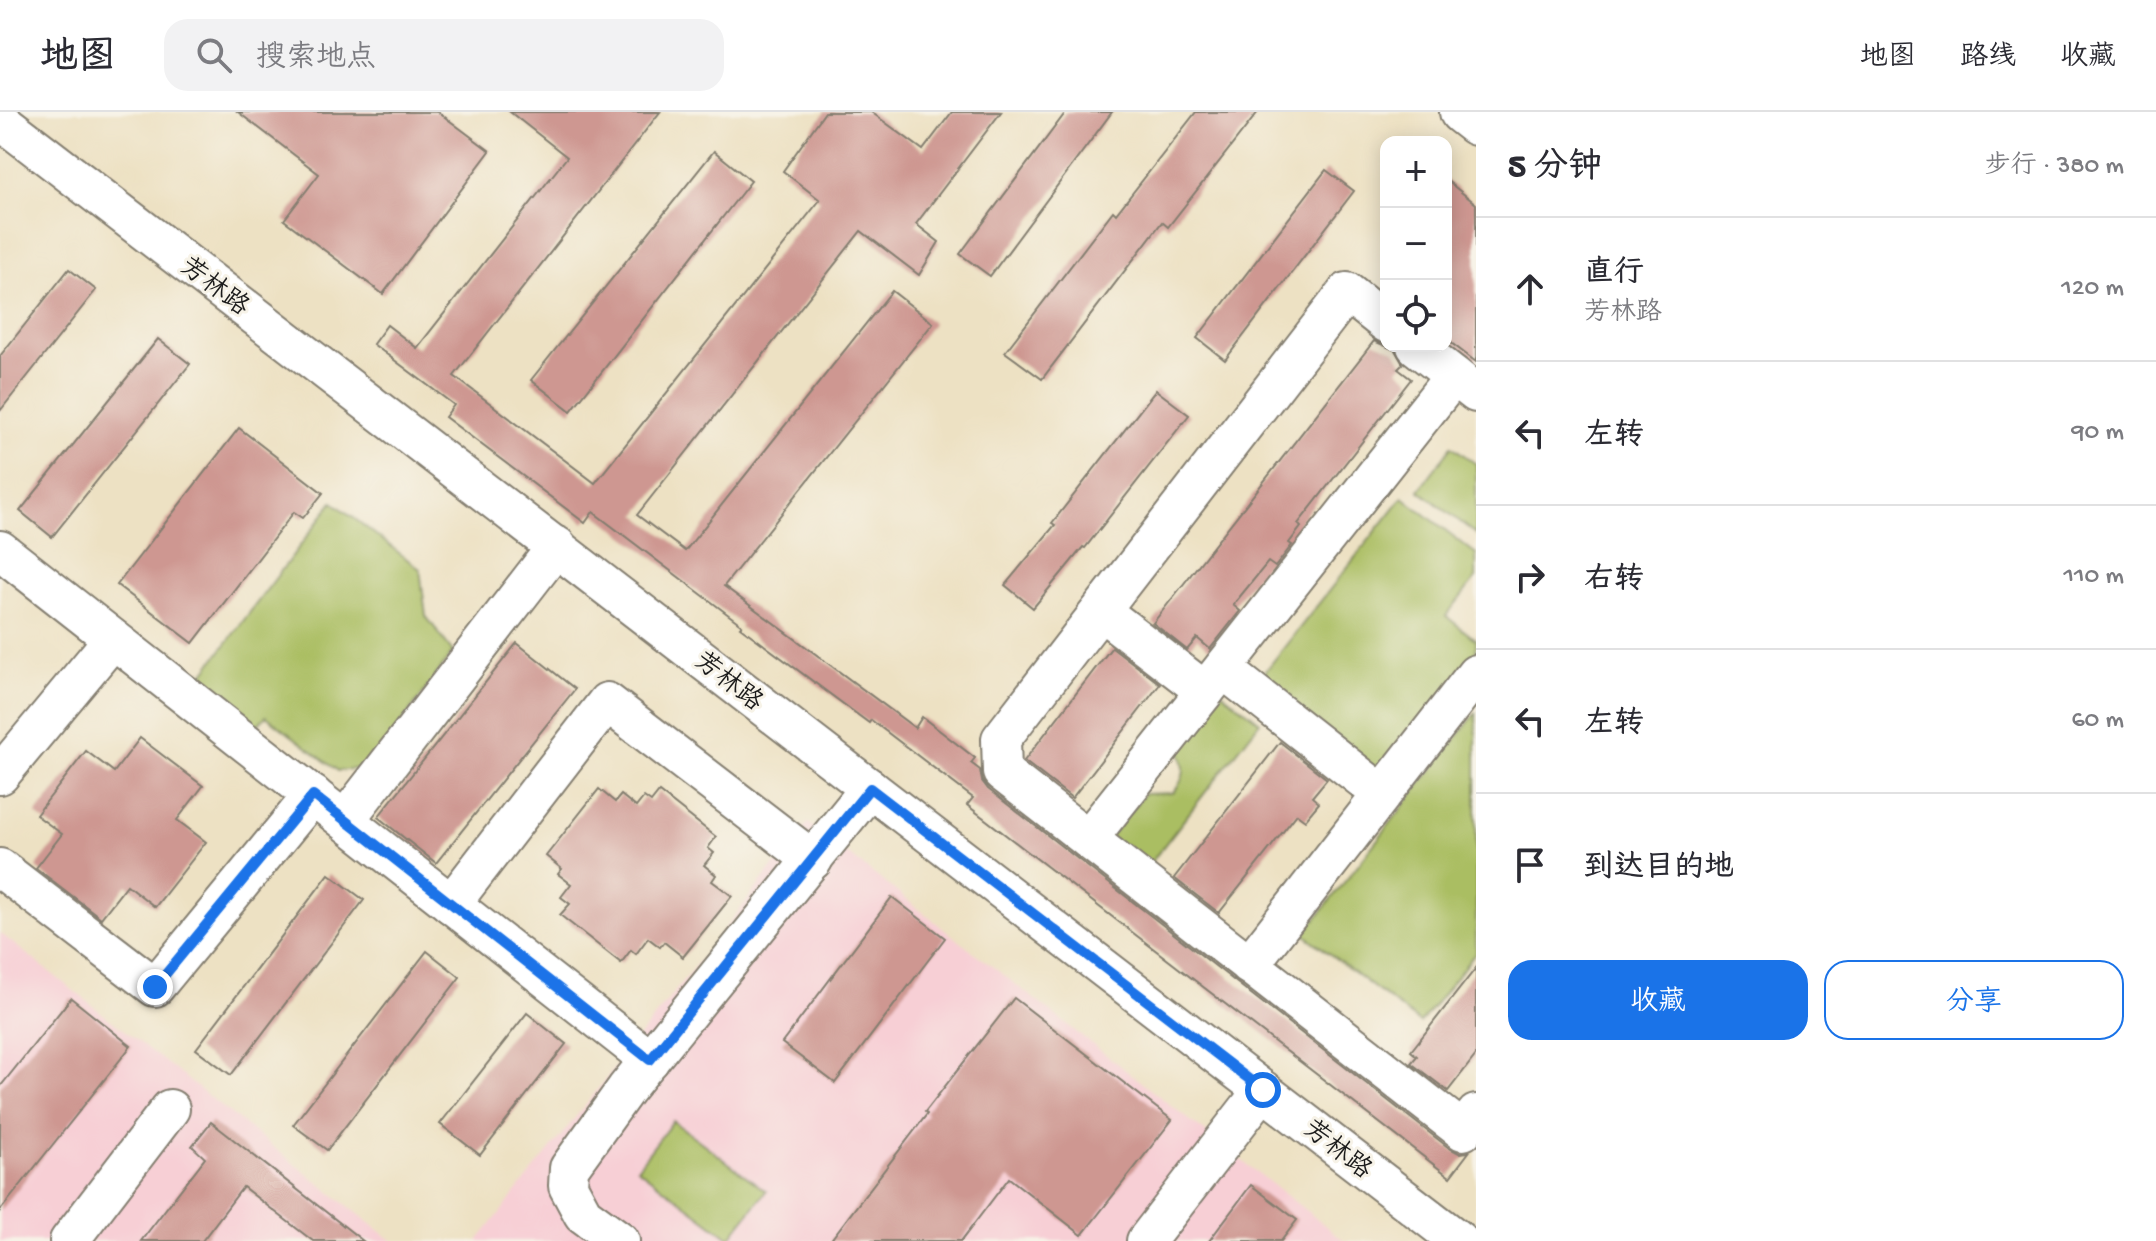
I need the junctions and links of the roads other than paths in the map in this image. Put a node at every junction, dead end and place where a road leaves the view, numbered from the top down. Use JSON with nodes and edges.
{"nodes":[{"id":1,"x":1462,"y":112,"type":"edge"},
{"id":2,"x":0,"y":120,"type":"edge"},
{"id":3,"x":1476,"y":123,"type":"edge"},
{"id":4,"x":0,"y":142,"type":"edge"},
{"id":5,"x":1380,"y":318,"type":"edge"},
{"id":6,"x":1424,"y":352,"type":"edge"},
{"id":7,"x":1465,"y":384,"type":"edge"},
{"id":8,"x":0,"y":550,"type":"edge"},
{"id":9,"x":552,"y":554,"type":"junction"},
{"id":10,"x":1101,"y":611,"type":"junction"},
{"id":11,"x":113,"y":639,"type":"junction"},
{"id":12,"x":1476,"y":674,"type":"edge"},
{"id":13,"x":1214,"y":680,"type":"junction"},
{"id":14,"x":0,"y":775,"type":"edge"},
{"id":15,"x":1382,"y":794,"type":"junction"},
{"id":16,"x":313,"y":795,"type":"junction"},
{"id":17,"x":866,"y":795,"type":"junction"},
{"id":18,"x":345,"y":820,"type":"junction"},
{"id":19,"x":1088,"y":839,"type":"junction"},
{"id":20,"x":813,"y":860,"type":"junction"},
{"id":21,"x":0,"y":868,"type":"edge"},
{"id":22,"x":451,"y":904,"type":"junction"},
{"id":23,"x":1249,"y":965,"type":"junction"},
{"id":24,"x":650,"y":1060,"type":"junction"},
{"id":25,"x":1258,"y":1097,"type":"junction"},
{"id":26,"x":170,"y":1109,"type":"dead end"},
{"id":27,"x":1476,"y":1114,"type":"edge"},
{"id":28,"x":69,"y":1241,"type":"edge"},
{"id":29,"x":620,"y":1241,"type":"edge"},
{"id":30,"x":1146,"y":1241,"type":"edge"},
{"id":31,"x":1430,"y":1241,"type":"edge"},
{"id":32,"x":1459,"y":1241,"type":"edge"}],
"edges":[{"from":1,"to":3,"type":"main road"},
{"from":2,"to":9,"type":"street","name":"芳林路"},
{"from":4,"to":9,"type":"street","name":"芳林路"},
{"from":5,"to":10,"type":"street"},
{"from":6,"to":7,"type":"street"},
{"from":7,"to":13,"type":"street"},
{"from":8,"to":11,"type":"street"},
{"from":9,"to":17,"type":"street","name":"芳林路"},
{"from":9,"to":18,"type":"street"},
{"from":10,"to":13,"type":"street"},
{"from":10,"to":19,"type":"street"},
{"from":11,"to":14,"type":"street"},
{"from":11,"to":16,"type":"street"},
{"from":12,"to":15,"type":"street"},
{"from":13,"to":15,"type":"street"},
{"from":13,"to":19,"type":"street"},
{"from":15,"to":23,"type":"street"},
{"from":16,"to":18,"type":"street"},
{"from":16,"to":21,"type":"street"},
{"from":17,"to":20,"type":"street"},
{"from":17,"to":25,"type":"street","name":"芳林路"},
{"from":18,"to":22,"type":"street"},
{"from":19,"to":23,"type":"street"},
{"from":20,"to":22,"type":"street"},
{"from":20,"to":24,"type":"street"},
{"from":22,"to":24,"type":"street"},
{"from":23,"to":27,"type":"street"},
{"from":24,"to":29,"type":"street"},
{"from":25,"to":30,"type":"street"},
{"from":25,"to":31,"type":"street","name":"芳林路"},
{"from":25,"to":32,"type":"street","name":"芳林路"},
{"from":26,"to":28,"type":"street"}]}
